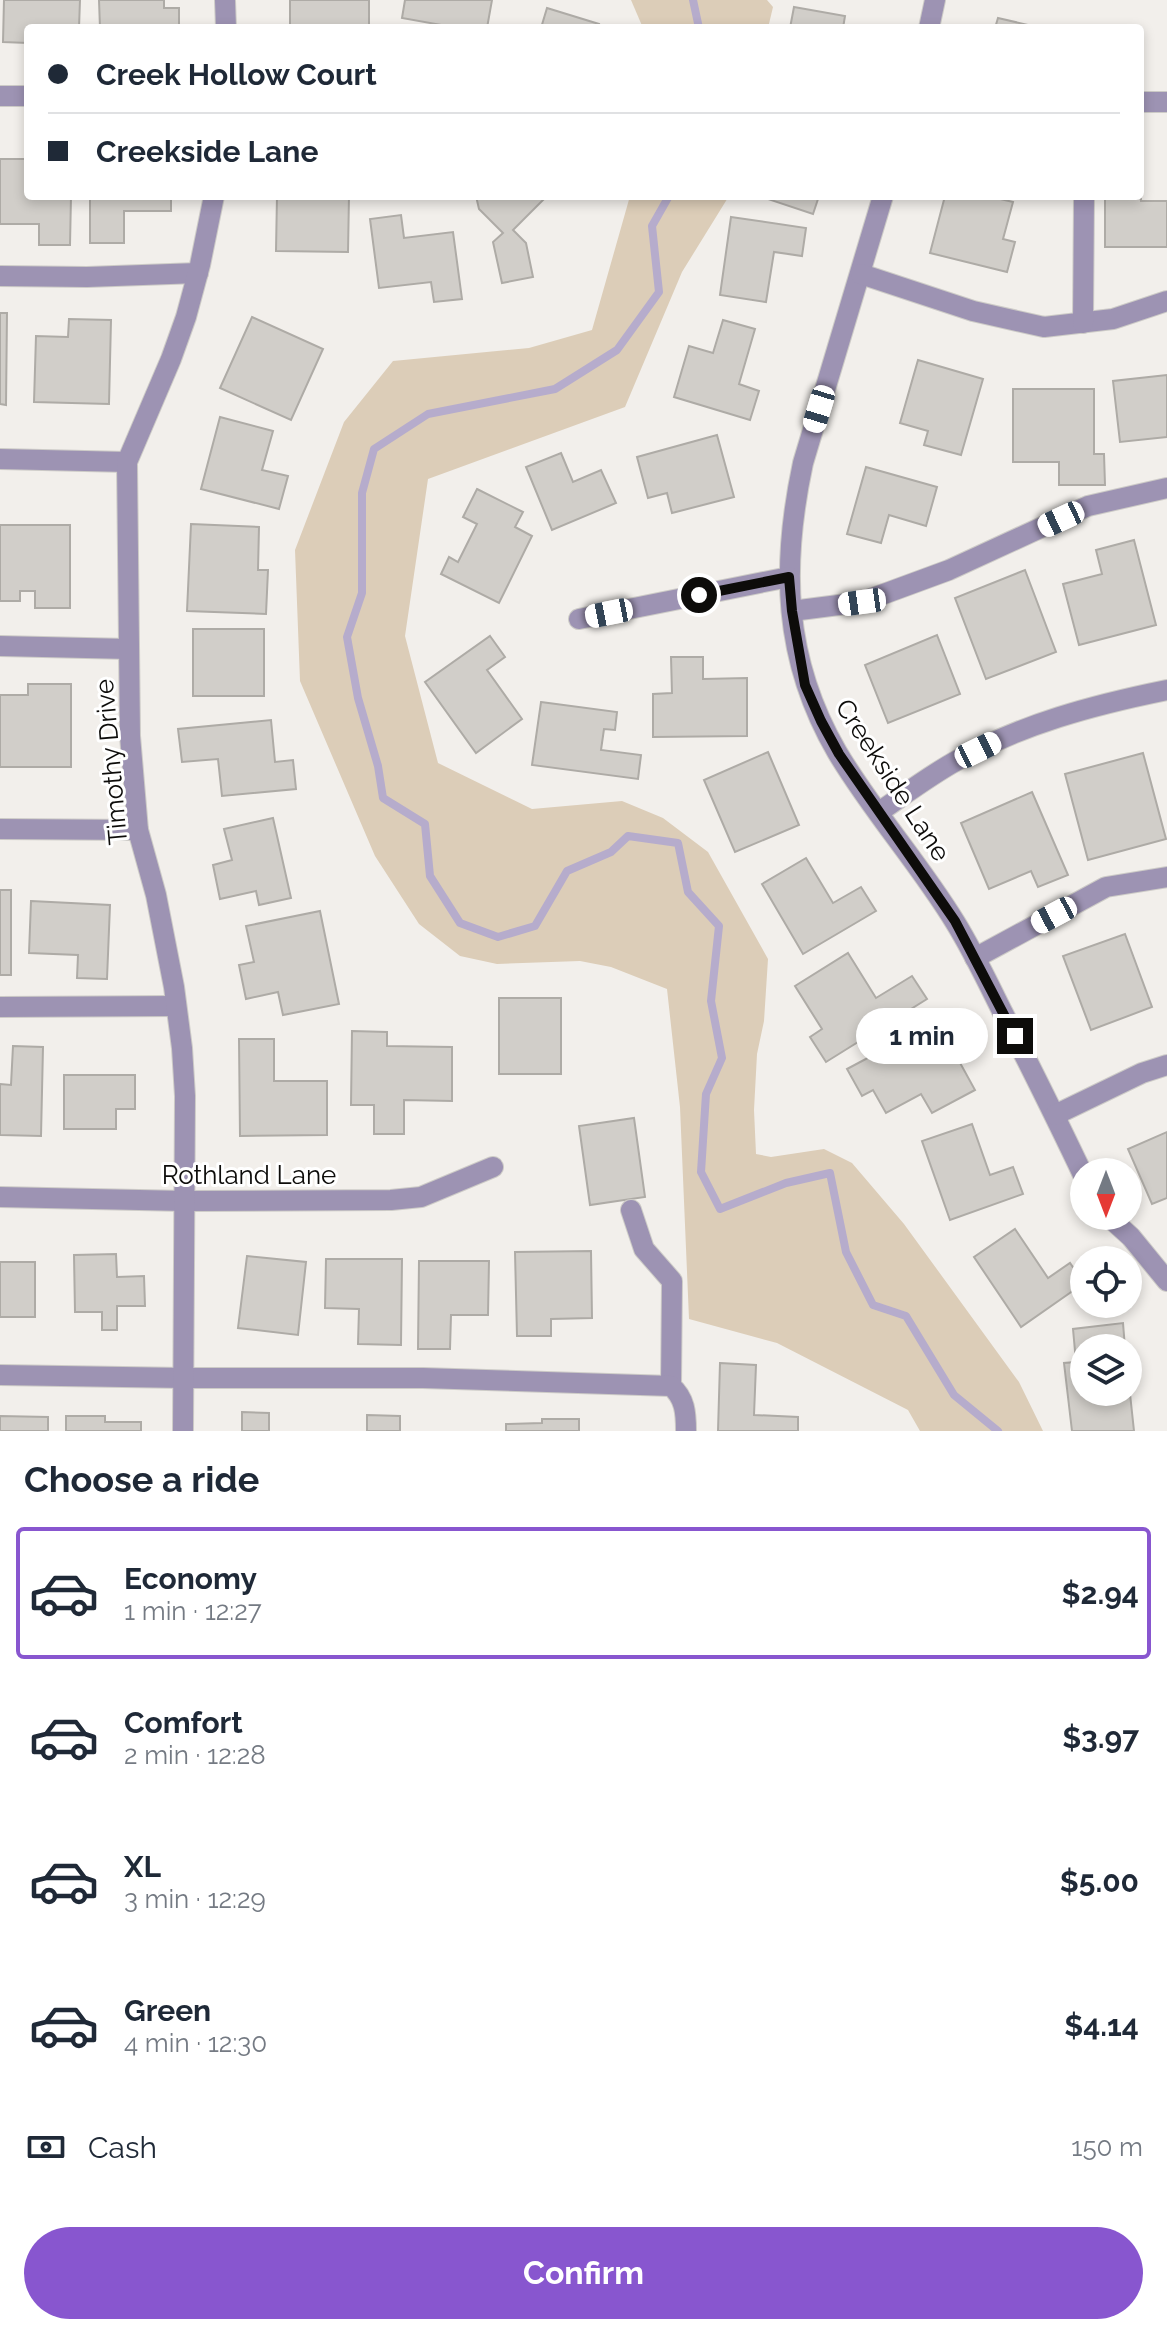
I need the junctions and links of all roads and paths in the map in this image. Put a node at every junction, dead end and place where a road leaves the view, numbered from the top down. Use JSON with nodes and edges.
{"nodes":[{"id":1,"x":225,"y":0,"type":"edge"},
{"id":2,"x":935,"y":0,"type":"edge"},
{"id":3,"x":226,"y":24,"type":"edge"},
{"id":4,"x":930,"y":24,"type":"edge"},
{"id":5,"x":0,"y":96,"type":"edge"},
{"id":6,"x":24,"y":96,"type":"edge"},
{"id":7,"x":1144,"y":102,"type":"edge"},
{"id":8,"x":1167,"y":102,"type":"edge"},
{"id":9,"x":213,"y":200,"type":"edge"},
{"id":10,"x":882,"y":200,"type":"edge"},
{"id":11,"x":1084,"y":200,"type":"edge"},
{"id":12,"x":198,"y":273,"type":"junction"},
{"id":13,"x":861,"y":274,"type":"junction"},
{"id":14,"x":0,"y":276,"type":"edge"},
{"id":15,"x":1167,"y":301,"type":"edge"},
{"id":16,"x":1083,"y":323,"type":"junction"},
{"id":17,"x":0,"y":459,"type":"edge"},
{"id":18,"x":127,"y":462,"type":"junction"},
{"id":19,"x":1167,"y":488,"type":"edge"},
{"id":20,"x":789,"y":577,"type":"junction"},
{"id":21,"x":792,"y":611,"type":"junction"},
{"id":22,"x":579,"y":619,"type":"dead end"},
{"id":23,"x":0,"y":646,"type":"edge"},
{"id":24,"x":129,"y":649,"type":"junction"},
{"id":25,"x":1167,"y":690,"type":"edge"},
{"id":26,"x":879,"y":812,"type":"junction"},
{"id":27,"x":0,"y":829,"type":"edge"},
{"id":28,"x":138,"y":830,"type":"junction"},
{"id":29,"x":1167,"y":877,"type":"edge"},
{"id":30,"x":975,"y":958,"type":"junction"},
{"id":31,"x":176,"y":1006,"type":"junction"},
{"id":32,"x":0,"y":1007,"type":"edge"},
{"id":33,"x":1167,"y":1065,"type":"edge"},
{"id":34,"x":1055,"y":1115,"type":"junction"},
{"id":35,"x":1075,"y":1158,"type":"edge"},
{"id":36,"x":493,"y":1167,"type":"dead end"},
{"id":37,"x":0,"y":1197,"type":"edge"},
{"id":38,"x":185,"y":1201,"type":"junction"},
{"id":39,"x":631,"y":1210,"type":"dead end"},
{"id":40,"x":1123,"y":1230,"type":"edge"},
{"id":41,"x":1167,"y":1281,"type":"edge"},
{"id":42,"x":0,"y":1375,"type":"edge"},
{"id":43,"x":184,"y":1378,"type":"junction"},
{"id":44,"x":671,"y":1386,"type":"junction"},
{"id":45,"x":183,"y":1431,"type":"edge"},
{"id":46,"x":686,"y":1431,"type":"edge"}],
"edges":[{"from":1,"to":3,"type":"street"},
{"from":2,"to":4,"type":"street"},
{"from":5,"to":6,"type":"street"},
{"from":7,"to":8,"type":"street"},
{"from":9,"to":12,"type":"street","name":"Timothy Drive"},
{"from":10,"to":13,"type":"street","name":"Creekside Lane"},
{"from":11,"to":16,"type":"street"},
{"from":12,"to":14,"type":"street"},
{"from":12,"to":18,"type":"street","name":"Timothy Drive"},
{"from":13,"to":16,"type":"street"},
{"from":13,"to":20,"type":"street","name":"Creekside Lane"},
{"from":15,"to":16,"type":"street"},
{"from":17,"to":18,"type":"street"},
{"from":18,"to":24,"type":"street","name":"Timothy Drive"},
{"from":19,"to":21,"type":"street"},
{"from":20,"to":21,"type":"street","name":"Creekside Lane"},
{"from":20,"to":22,"type":"street"},
{"from":21,"to":26,"type":"street","name":"Creekside Lane"},
{"from":23,"to":24,"type":"street"},
{"from":24,"to":28,"type":"street","name":"Timothy Drive"},
{"from":25,"to":26,"type":"street"},
{"from":26,"to":30,"type":"street","name":"Creekside Lane"},
{"from":27,"to":28,"type":"street"},
{"from":28,"to":31,"type":"street","name":"Timothy Drive"},
{"from":29,"to":30,"type":"street"},
{"from":30,"to":34,"type":"street","name":"Creekside Lane"},
{"from":31,"to":32,"type":"street"},
{"from":31,"to":38,"type":"street","name":"Timothy Drive"},
{"from":33,"to":34,"type":"street"},
{"from":34,"to":35,"type":"street","name":"Creekside Lane"},
{"from":36,"to":38,"type":"street","name":"Rothland Lane"},
{"from":37,"to":38,"type":"street","name":"Rothland Lane"},
{"from":38,"to":43,"type":"street","name":"Timothy Drive"},
{"from":39,"to":44,"type":"street"},
{"from":40,"to":41,"type":"street"},
{"from":42,"to":43,"type":"street"},
{"from":43,"to":44,"type":"street"},
{"from":43,"to":45,"type":"street","name":"Timothy Drive"},
{"from":44,"to":46,"type":"street"}]}
